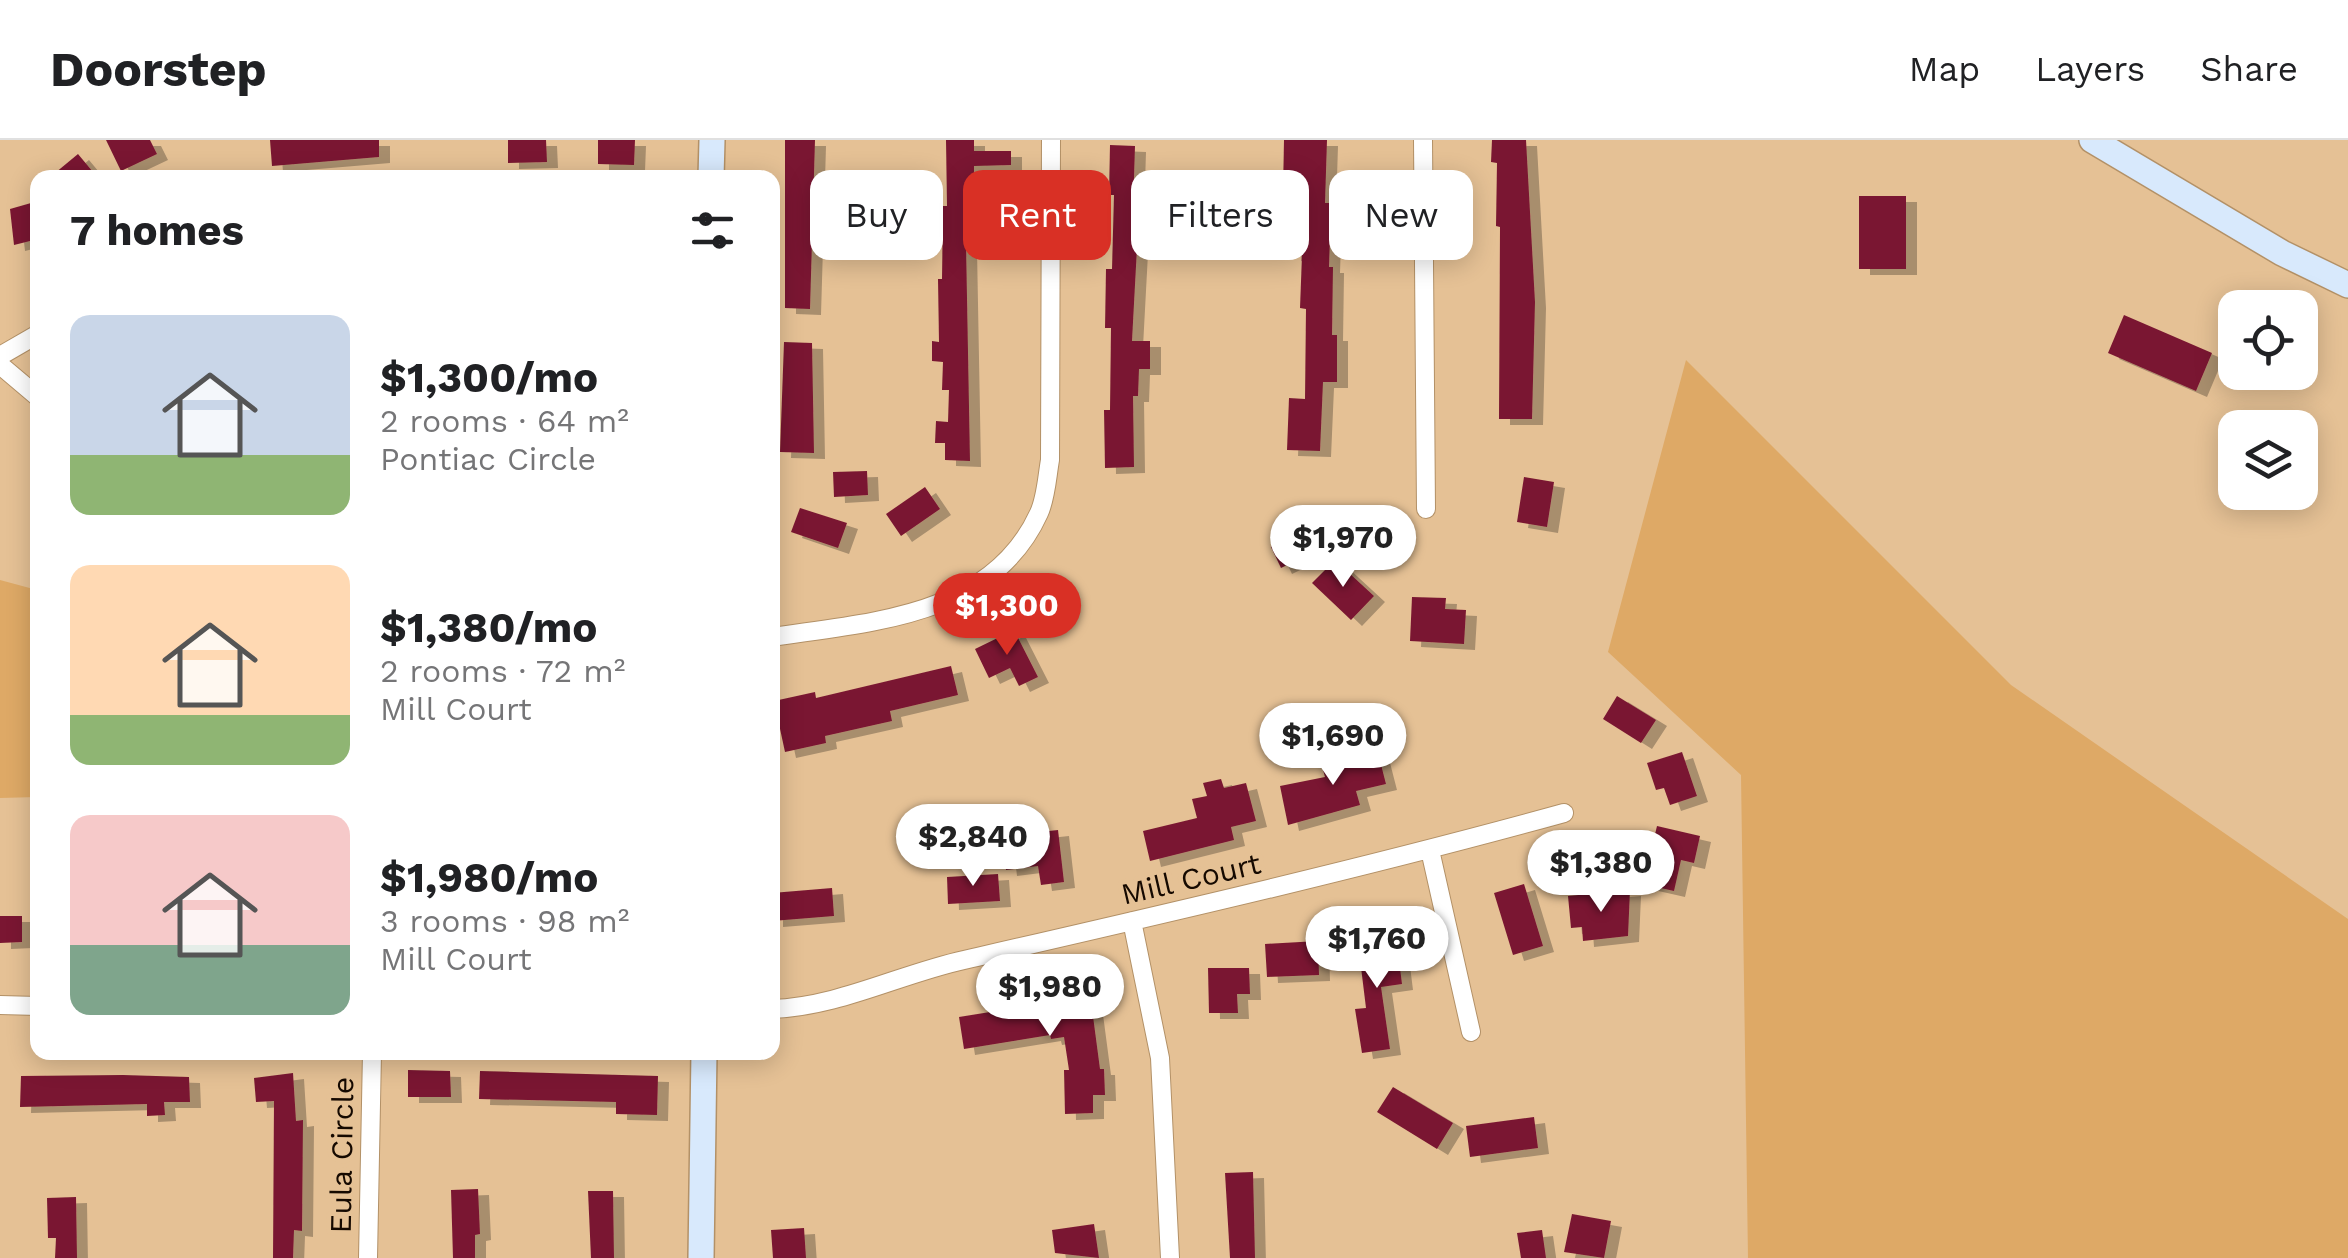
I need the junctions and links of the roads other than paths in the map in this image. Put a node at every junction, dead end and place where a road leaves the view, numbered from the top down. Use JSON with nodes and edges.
{"nodes":[{"id":1,"x":712,"y":140,"type":"edge"},
{"id":2,"x":1051,"y":140,"type":"edge"},
{"id":3,"x":1423,"y":140,"type":"edge"},
{"id":4,"x":2092,"y":140,"type":"edge"},
{"id":5,"x":711,"y":170,"type":"edge"},
{"id":6,"x":2348,"y":284,"type":"edge"},
{"id":7,"x":30,"y":339,"type":"edge"},
{"id":8,"x":0,"y":356,"type":"edge"},
{"id":9,"x":0,"y":366,"type":"edge"},
{"id":10,"x":30,"y":390,"type":"edge"},
{"id":11,"x":1426,"y":508,"type":"dead end"},
{"id":12,"x":780,"y":636,"type":"edge"},
{"id":13,"x":1564,"y":813,"type":"dead end"},
{"id":14,"x":1430,"y":850,"type":"junction"},
{"id":15,"x":1132,"y":921,"type":"junction"},
{"id":16,"x":0,"y":1005,"type":"edge"},
{"id":17,"x":30,"y":1006,"type":"edge"},
{"id":18,"x":780,"y":1009,"type":"edge"},
{"id":19,"x":1471,"y":1032,"type":"dead end"},
{"id":20,"x":372,"y":1060,"type":"edge"},
{"id":21,"x":704,"y":1060,"type":"edge"},
{"id":22,"x":368,"y":1258,"type":"edge"},
{"id":23,"x":700,"y":1258,"type":"edge"},
{"id":24,"x":1170,"y":1258,"type":"edge"}],
"edges":[{"from":1,"to":5,"type":"street"},
{"from":2,"to":12,"type":"street"},
{"from":3,"to":11,"type":"street"},
{"from":4,"to":6,"type":"street"},
{"from":7,"to":8,"type":"street"},
{"from":9,"to":10,"type":"street"},
{"from":13,"to":14,"type":"street","name":"Mill Court"},
{"from":14,"to":15,"type":"street","name":"Mill Court"},
{"from":14,"to":19,"type":"street"},
{"from":15,"to":18,"type":"street","name":"Mill Court"},
{"from":15,"to":24,"type":"street"},
{"from":16,"to":17,"type":"street"},
{"from":20,"to":22,"type":"street","name":"Eula Circle"},
{"from":21,"to":23,"type":"street"}]}
